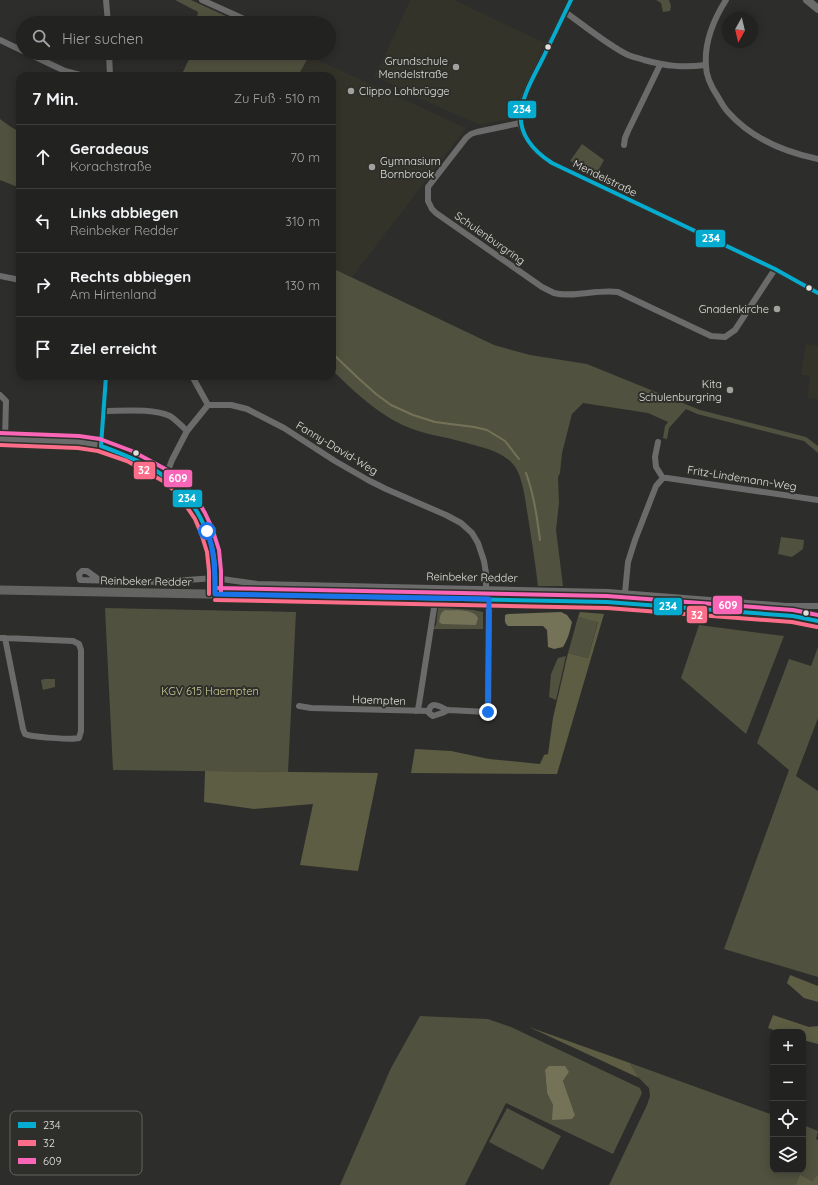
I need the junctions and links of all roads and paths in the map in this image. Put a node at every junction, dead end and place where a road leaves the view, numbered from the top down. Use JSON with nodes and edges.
{"nodes":[{"id":1,"x":106,"y":0,"type":"edge"},
{"id":2,"x":202,"y":0,"type":"edge"},
{"id":3,"x":571,"y":0,"type":"edge"},
{"id":4,"x":726,"y":0,"type":"edge"},
{"id":5,"x":807,"y":0,"type":"edge"},
{"id":6,"x":818,"y":9,"type":"edge"},
{"id":7,"x":565,"y":12,"type":"junction"},
{"id":8,"x":107,"y":16,"type":"edge"},
{"id":9,"x":237,"y":16,"type":"edge"},
{"id":10,"x":0,"y":40,"type":"edge"},
{"id":11,"x":16,"y":48,"type":"edge"},
{"id":12,"x":41,"y":60,"type":"edge"},
{"id":13,"x":109,"y":60,"type":"edge"},
{"id":14,"x":660,"y":64,"type":"junction"},
{"id":15,"x":705,"y":65,"type":"junction"},
{"id":16,"x":65,"y":72,"type":"edge"},
{"id":17,"x":110,"y":72,"type":"edge"},
{"id":18,"x":520,"y":123,"type":"junction"},
{"id":19,"x":624,"y":146,"type":"dead end"},
{"id":20,"x":818,"y":159,"type":"edge"},
{"id":21,"x":774,"y":269,"type":"junction"},
{"id":22,"x":0,"y":276,"type":"edge"},
{"id":23,"x":16,"y":279,"type":"edge"},
{"id":24,"x":818,"y":292,"type":"edge"},
{"id":25,"x":106,"y":380,"type":"edge"},
{"id":26,"x":194,"y":380,"type":"edge"},
{"id":27,"x":0,"y":395,"type":"edge"},
{"id":28,"x":208,"y":405,"type":"junction"},
{"id":29,"x":103,"y":411,"type":"junction"},
{"id":30,"x":187,"y":430,"type":"junction"},
{"id":31,"x":3,"y":439,"type":"edge"},
{"id":32,"x":658,"y":442,"type":"dead end"},
{"id":33,"x":102,"y":446,"type":"junction"},
{"id":34,"x":166,"y":476,"type":"junction"},
{"id":35,"x":663,"y":478,"type":"junction"},
{"id":36,"x":818,"y":500,"type":"edge"},
{"id":37,"x":215,"y":578,"type":"junction"},
{"id":38,"x":102,"y":581,"type":"dead end"},
{"id":39,"x":486,"y":589,"type":"junction"},
{"id":40,"x":0,"y":590,"type":"edge"},
{"id":41,"x":625,"y":593,"type":"junction"},
{"id":42,"x":215,"y":594,"type":"junction"},
{"id":43,"x":434,"y":598,"type":"junction"},
{"id":44,"x":489,"y":599,"type":"junction"},
{"id":45,"x":818,"y":606,"type":"edge"},
{"id":46,"x":818,"y":620,"type":"edge"},
{"id":47,"x":2,"y":638,"type":"edge"},
{"id":48,"x":299,"y":706,"type":"dead end"},
{"id":49,"x":448,"y":710,"type":"junction"},
{"id":50,"x":416,"y":711,"type":"junction"},
{"id":51,"x":429,"y":711,"type":"junction"}],
"edges":[{"from":1,"to":8,"type":"street"},
{"from":2,"to":9,"type":"street"},
{"from":3,"to":7,"type":"street","name":"Mendelstraße"},
{"from":4,"to":15,"type":"street"},
{"from":5,"to":6,"type":"street"},
{"from":7,"to":14,"type":"street"},
{"from":7,"to":18,"type":"street","name":"Mendelstraße"},
{"from":10,"to":11,"type":"street"},
{"from":12,"to":16,"type":"street"},
{"from":13,"to":17,"type":"street"},
{"from":14,"to":15,"type":"street"},
{"from":14,"to":19,"type":"street"},
{"from":15,"to":20,"type":"street"},
{"from":18,"to":21,"type":"street","name":"Mendelstraße"},
{"from":18,"to":21,"type":"street","name":"Schulenburgring"},
{"from":21,"to":24,"type":"street","name":"Mendelstraße"},
{"from":22,"to":23,"type":"street"},
{"from":25,"to":29,"type":"street"},
{"from":26,"to":28,"type":"street"},
{"from":27,"to":31,"type":"street"},
{"from":28,"to":30,"type":"street"},
{"from":28,"to":39,"type":"street","name":"Fanny-David-Weg"},
{"from":29,"to":30,"type":"street"},
{"from":29,"to":33,"type":"street"},
{"from":30,"to":34,"type":"street"},
{"from":31,"to":33,"type":"street"},
{"from":32,"to":35,"type":"street"},
{"from":33,"to":34,"type":"street"},
{"from":34,"to":37,"type":"street"},
{"from":35,"to":36,"type":"street","name":"Fritz-Lindemann-Weg"},
{"from":35,"to":41,"type":"street"},
{"from":37,"to":38,"type":"street","name":"Reinbeker Redder"},
{"from":37,"to":39,"type":"street","name":"Reinbeker Redder"},
{"from":37,"to":42,"type":"street"},
{"from":39,"to":41,"type":"street","name":"Reinbeker Redder"},
{"from":40,"to":42,"type":"main road","name":"Reinbeker Redder"},
{"from":41,"to":45,"type":"street","name":"Reinbeker Redder"},
{"from":42,"to":43,"type":"main road","name":"Reinbeker Redder"},
{"from":43,"to":44,"type":"main road","name":"Reinbeker Redder"},
{"from":43,"to":50,"type":"street","name":"Haempten"},
{"from":44,"to":46,"type":"main road","name":"Reinbeker Redder"},
{"from":44,"to":49,"type":"street"},
{"from":47,"to":47,"type":"street"},
{"from":48,"to":50,"type":"street","name":"Haempten"},
{"from":49,"to":51,"type":"street"},
{"from":49,"to":51,"type":"street"},
{"from":50,"to":51,"type":"street"}]}
